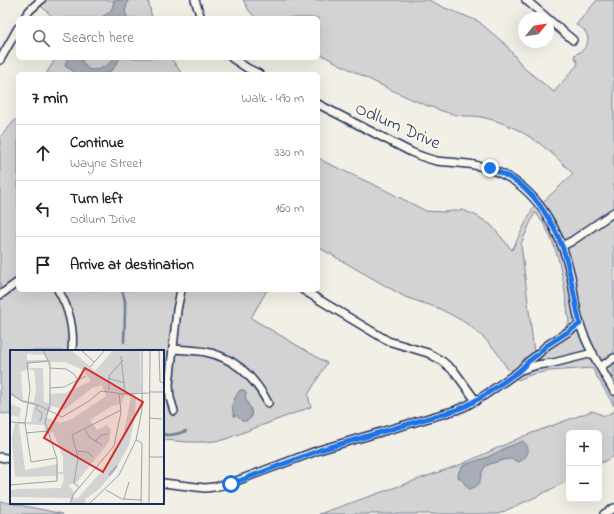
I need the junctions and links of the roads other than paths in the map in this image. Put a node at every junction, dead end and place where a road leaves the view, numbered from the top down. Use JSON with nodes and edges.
{"nodes":[{"id":1,"x":41,"y":0,"type":"edge"},
{"id":2,"x":195,"y":0,"type":"edge"},
{"id":3,"x":526,"y":0,"type":"edge"},
{"id":4,"x":541,"y":12,"type":"edge"},
{"id":5,"x":26,"y":16,"type":"edge"},
{"id":6,"x":200,"y":16,"type":"edge"},
{"id":7,"x":554,"y":23,"type":"edge"},
{"id":8,"x":16,"y":32,"type":"edge"},
{"id":9,"x":573,"y":40,"type":"dead end"},
{"id":10,"x":0,"y":60,"type":"edge"},
{"id":11,"x":235,"y":60,"type":"edge"},
{"id":12,"x":255,"y":72,"type":"edge"},
{"id":13,"x":320,"y":105,"type":"edge"},
{"id":14,"x":614,"y":212,"type":"edge"},
{"id":15,"x":562,"y":246,"type":"junction"},
{"id":16,"x":16,"y":283,"type":"edge"},
{"id":17,"x":59,"y":292,"type":"edge"},
{"id":18,"x":181,"y":292,"type":"edge"},
{"id":19,"x":306,"y":292,"type":"edge"},
{"id":20,"x":0,"y":295,"type":"edge"},
{"id":21,"x":580,"y":324,"type":"junction"},
{"id":22,"x":173,"y":349,"type":"junction"},
{"id":23,"x":72,"y":350,"type":"edge"},
{"id":24,"x":593,"y":353,"type":"junction"},
{"id":25,"x":614,"y":358,"type":"edge"},
{"id":26,"x":600,"y":367,"type":"junction"},
{"id":27,"x":519,"y":371,"type":"junction"},
{"id":28,"x":614,"y":391,"type":"edge"},
{"id":29,"x":476,"y":401,"type":"junction"},
{"id":30,"x":268,"y":403,"type":"dead end"},
{"id":31,"x":174,"y":411,"type":"dead end"},
{"id":32,"x":0,"y":457,"type":"edge"},
{"id":33,"x":10,"y":459,"type":"edge"},
{"id":34,"x":164,"y":483,"type":"edge"},
{"id":35,"x":614,"y":508,"type":"edge"},
{"id":36,"x":604,"y":514,"type":"edge"}],
"edges":[{"from":1,"to":5,"type":"street"},
{"from":2,"to":6,"type":"street"},
{"from":3,"to":4,"type":"street"},
{"from":7,"to":9,"type":"street"},
{"from":8,"to":10,"type":"street"},
{"from":11,"to":12,"type":"street"},
{"from":13,"to":15,"type":"street","name":"Odlum Drive"},
{"from":14,"to":15,"type":"street"},
{"from":15,"to":21,"type":"street","name":"Odlum Drive"},
{"from":16,"to":20,"type":"street"},
{"from":17,"to":23,"type":"street"},
{"from":18,"to":22,"type":"street"},
{"from":19,"to":29,"type":"street"},
{"from":21,"to":24,"type":"street","name":"Odlum Drive"},
{"from":21,"to":27,"type":"street"},
{"from":22,"to":30,"type":"street"},
{"from":22,"to":31,"type":"street"},
{"from":24,"to":26,"type":"street","name":"Odlum Drive"},
{"from":24,"to":27,"type":"street"},
{"from":25,"to":26,"type":"street"},
{"from":26,"to":28,"type":"street","name":"Odlum Drive"},
{"from":27,"to":29,"type":"street"},
{"from":29,"to":34,"type":"street"},
{"from":32,"to":33,"type":"street"},
{"from":35,"to":36,"type":"street"}]}
